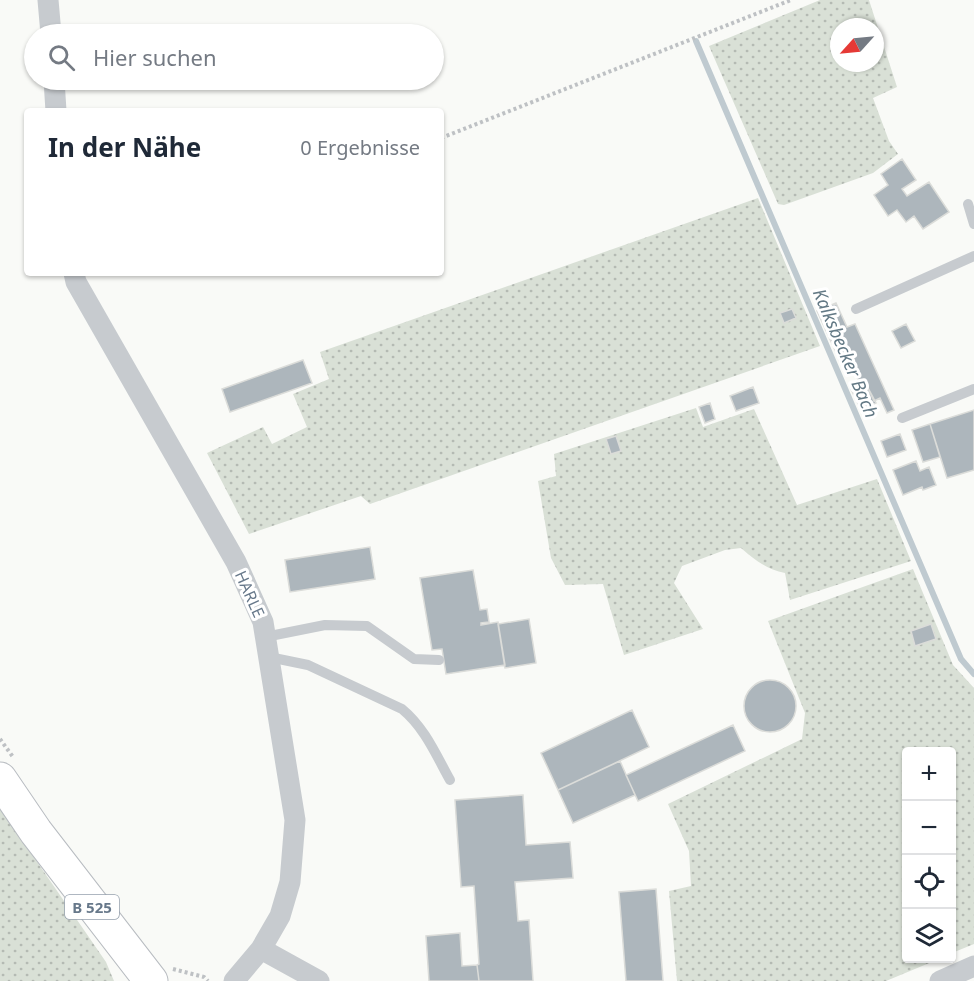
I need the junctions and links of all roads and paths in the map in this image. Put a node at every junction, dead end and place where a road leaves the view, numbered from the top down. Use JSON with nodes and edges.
{"nodes":[{"id":1,"x":48,"y":0,"type":"edge"},
{"id":2,"x":791,"y":0,"type":"edge"},
{"id":3,"x":50,"y":24,"type":"edge"},
{"id":4,"x":55,"y":90,"type":"edge"},
{"id":5,"x":56,"y":108,"type":"edge"},
{"id":6,"x":444,"y":137,"type":"edge"},
{"id":7,"x":968,"y":204,"type":"dead end"},
{"id":8,"x":974,"y":224,"type":"edge"},
{"id":9,"x":974,"y":256,"type":"edge"},
{"id":10,"x":75,"y":276,"type":"edge"},
{"id":11,"x":856,"y":309,"type":"dead end"},
{"id":12,"x":974,"y":389,"type":"edge"},
{"id":13,"x":902,"y":418,"type":"dead end"},
{"id":14,"x":267,"y":647,"type":"junction"},
{"id":15,"x":439,"y":660,"type":"dead end"},
{"id":16,"x":0,"y":779,"type":"edge"},
{"id":17,"x":450,"y":780,"type":"dead end"},
{"id":18,"x":261,"y":949,"type":"junction"},
{"id":19,"x":974,"y":966,"type":"edge"},
{"id":20,"x":151,"y":981,"type":"edge"},
{"id":21,"x":234,"y":981,"type":"edge"},
{"id":22,"x":319,"y":981,"type":"edge"},
{"id":23,"x":940,"y":981,"type":"edge"}],
"edges":[{"from":1,"to":3,"type":"street"},
{"from":2,"to":6,"type":"path"},
{"from":4,"to":5,"type":"street"},
{"from":7,"to":8,"type":"lane"},
{"from":9,"to":11,"type":"lane"},
{"from":10,"to":14,"type":"street","name":"HARLE"},
{"from":12,"to":13,"type":"lane"},
{"from":14,"to":15,"type":"lane"},
{"from":14,"to":17,"type":"lane"},
{"from":14,"to":18,"type":"street","name":"HARLE"},
{"from":16,"to":20,"type":"main road","number":"B 525"},
{"from":18,"to":21,"type":"street","name":"HARLE"},
{"from":18,"to":22,"type":"street"},
{"from":19,"to":23,"type":"street"}]}
